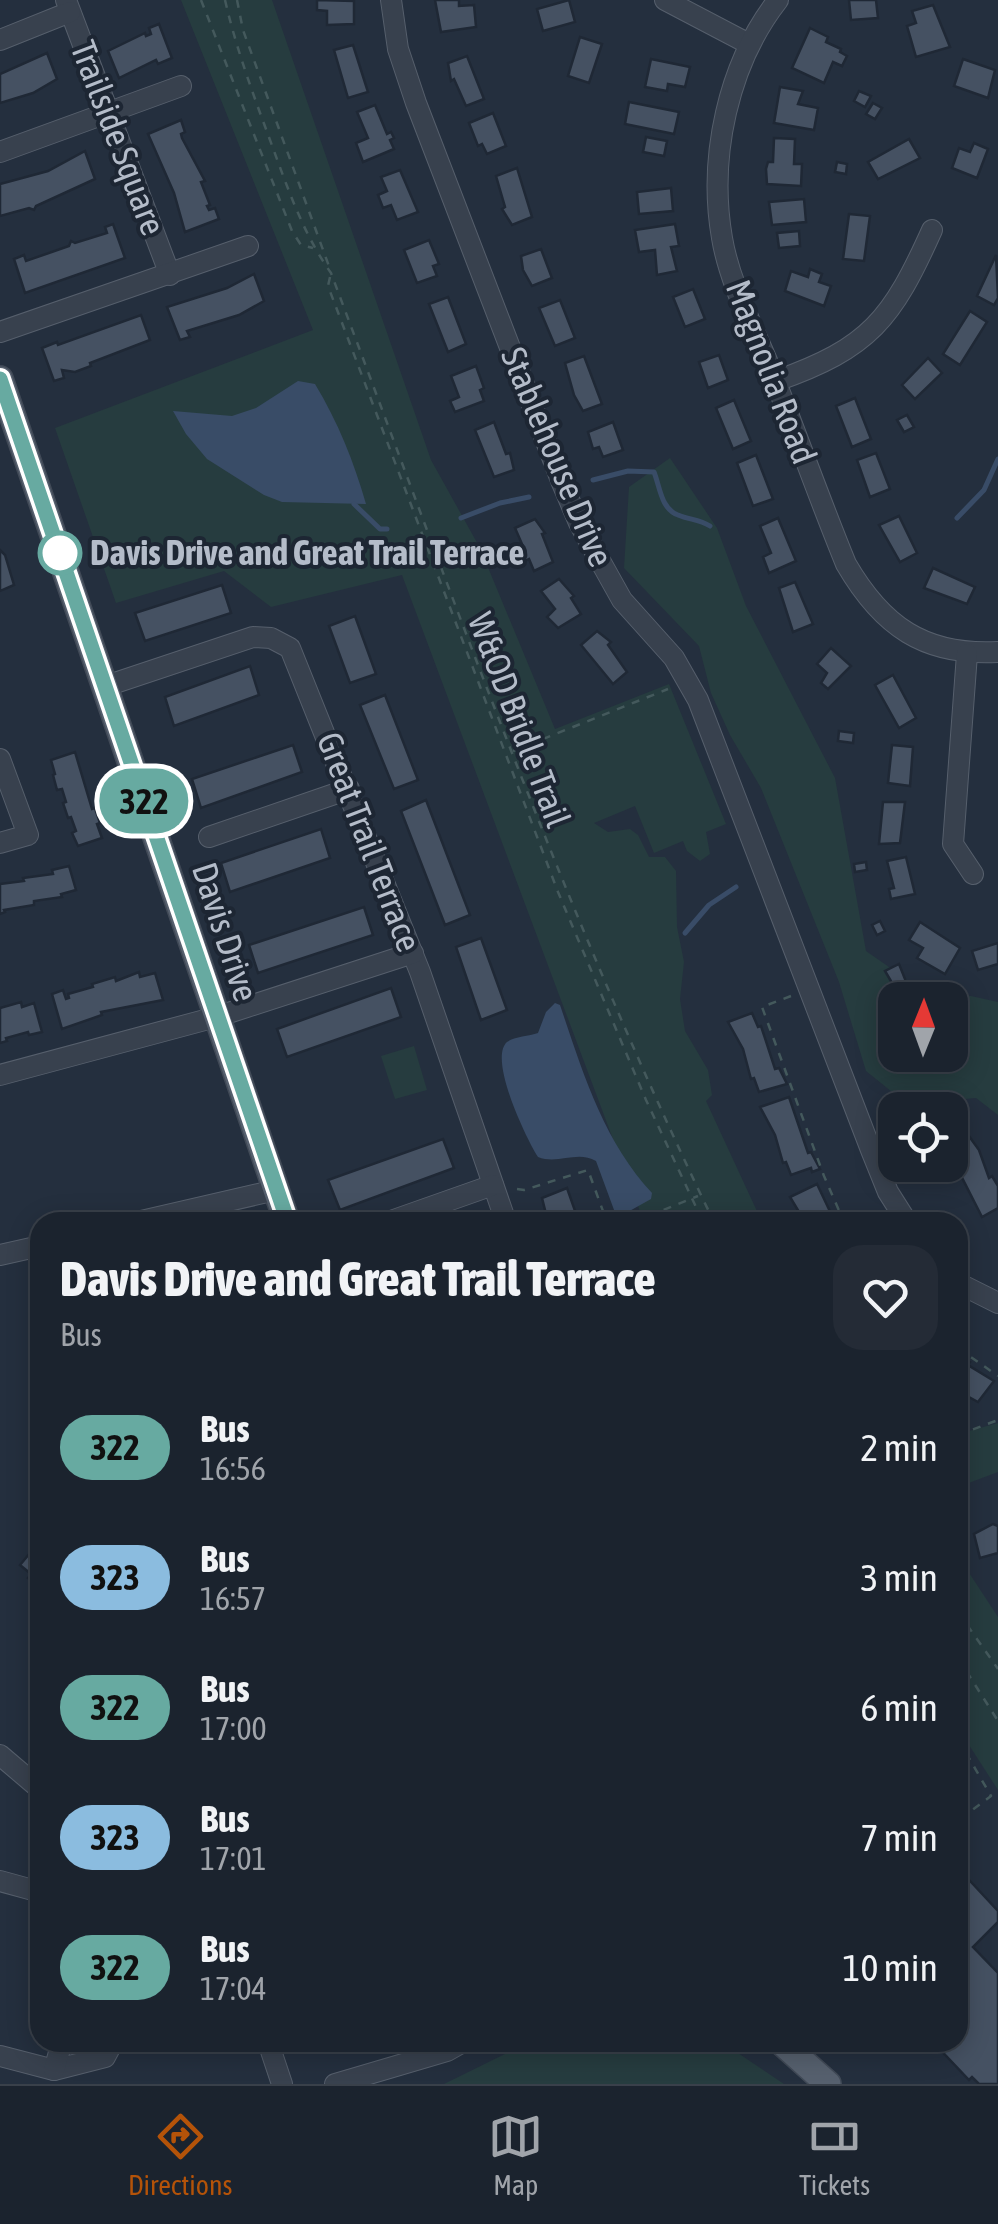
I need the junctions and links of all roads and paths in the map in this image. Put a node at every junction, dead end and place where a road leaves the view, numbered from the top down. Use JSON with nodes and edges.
{"nodes":[{"id":1,"x":201,"y":0,"type":"edge"},
{"id":2,"x":225,"y":0,"type":"edge"},
{"id":3,"x":237,"y":0,"type":"edge"},
{"id":4,"x":392,"y":0,"type":"edge"},
{"id":5,"x":666,"y":0,"type":"edge"},
{"id":6,"x":778,"y":0,"type":"edge"},
{"id":7,"x":68,"y":6,"type":"edge"},
{"id":8,"x":0,"y":40,"type":"edge"},
{"id":9,"x":749,"y":44,"type":"junction"},
{"id":10,"x":180,"y":86,"type":"dead end"},
{"id":11,"x":110,"y":114,"type":"junction"},
{"id":12,"x":0,"y":152,"type":"edge"},
{"id":13,"x":932,"y":230,"type":"dead end"},
{"id":14,"x":248,"y":246,"type":"dead end"},
{"id":15,"x":313,"y":248,"type":"junction"},
{"id":16,"x":331,"y":273,"type":"junction"},
{"id":17,"x":170,"y":275,"type":"junction"},
{"id":18,"x":0,"y":332,"type":"edge"},
{"id":19,"x":0,"y":379,"type":"edge"},
{"id":20,"x":776,"y":381,"type":"junction"},
{"id":21,"x":998,"y":652,"type":"edge"},
{"id":22,"x":967,"y":654,"type":"junction"},
{"id":23,"x":106,"y":686,"type":"junction"},
{"id":24,"x":674,"y":686,"type":"dead end"},
{"id":25,"x":513,"y":751,"type":"junction"},
{"id":26,"x":0,"y":759,"type":"edge"},
{"id":27,"x":348,"y":790,"type":"junction"},
{"id":28,"x":209,"y":837,"type":"dead end"},
{"id":29,"x":0,"y":843,"type":"edge"},
{"id":30,"x":973,"y":874,"type":"dead end"},
{"id":31,"x":413,"y":953,"type":"junction"},
{"id":32,"x":800,"y":992,"type":"dead end"},
{"id":33,"x":216,"y":1017,"type":"junction"},
{"id":34,"x":0,"y":1075,"type":"edge"},
{"id":35,"x":276,"y":1190,"type":"junction"},
{"id":36,"x":495,"y":1190,"type":"junction"},
{"id":37,"x":700,"y":1194,"type":"junction"},
{"id":38,"x":690,"y":1199,"type":"junction"},
{"id":39,"x":181,"y":1212,"type":"edge"},
{"id":40,"x":284,"y":1212,"type":"edge"},
{"id":41,"x":421,"y":1212,"type":"edge"},
{"id":42,"x":503,"y":1212,"type":"edge"},
{"id":43,"x":603,"y":1212,"type":"edge"},
{"id":44,"x":658,"y":1212,"type":"edge"},
{"id":45,"x":697,"y":1212,"type":"edge"},
{"id":46,"x":709,"y":1212,"type":"edge"},
{"id":47,"x":840,"y":1212,"type":"edge"},
{"id":48,"x":901,"y":1212,"type":"edge"},
{"id":49,"x":30,"y":1248,"type":"edge"},
{"id":50,"x":0,"y":1255,"type":"edge"},
{"id":51,"x":968,"y":1288,"type":"edge"},
{"id":52,"x":998,"y":1303,"type":"edge"},
{"id":53,"x":968,"y":1355,"type":"edge"},
{"id":54,"x":998,"y":1376,"type":"edge"},
{"id":55,"x":998,"y":1420,"type":"edge"},
{"id":56,"x":968,"y":1431,"type":"edge"},
{"id":57,"x":968,"y":1626,"type":"edge"},
{"id":58,"x":998,"y":1668,"type":"edge"},
{"id":59,"x":968,"y":1674,"type":"edge"},
{"id":60,"x":998,"y":1721,"type":"edge"},
{"id":61,"x":0,"y":1755,"type":"edge"},
{"id":62,"x":968,"y":1757,"type":"edge"},
{"id":63,"x":30,"y":1780,"type":"edge"},
{"id":64,"x":968,"y":1813,"type":"edge"},
{"id":65,"x":0,"y":1880,"type":"edge"},
{"id":66,"x":30,"y":1889,"type":"edge"},
{"id":67,"x":59,"y":2052,"type":"edge"},
{"id":68,"x":89,"y":2052,"type":"edge"},
{"id":69,"x":108,"y":2052,"type":"edge"},
{"id":70,"x":271,"y":2052,"type":"edge"},
{"id":71,"x":443,"y":2052,"type":"edge"},
{"id":72,"x":791,"y":2052,"type":"edge"},
{"id":73,"x":0,"y":2056,"type":"edge"},
{"id":74,"x":85,"y":2064,"type":"junction"},
{"id":75,"x":54,"y":2070,"type":"junction"},
{"id":76,"x":282,"y":2084,"type":"edge"},
{"id":77,"x":334,"y":2084,"type":"edge"},
{"id":78,"x":828,"y":2084,"type":"edge"}],
"edges":[{"from":1,"to":15,"type":"path"},
{"from":2,"to":15,"type":"path"},
{"from":3,"to":16,"type":"path","name":"W&OD Bridle Trail"},
{"from":4,"to":48,"type":"street","name":"Stablehouse Drive"},
{"from":5,"to":9,"type":"street"},
{"from":6,"to":9,"type":"street","name":"Magnolia Road"},
{"from":7,"to":8,"type":"street"},
{"from":7,"to":11,"type":"street","name":"Trailside Square"},
{"from":9,"to":20,"type":"street","name":"Magnolia Road"},
{"from":10,"to":11,"type":"street"},
{"from":11,"to":12,"type":"street"},
{"from":11,"to":17,"type":"street","name":"Trailside Square"},
{"from":13,"to":20,"type":"street"},
{"from":14,"to":17,"type":"street"},
{"from":15,"to":16,"type":"path"},
{"from":16,"to":25,"type":"path"},
{"from":16,"to":38,"type":"path","name":"W&OD Bridle Trail"},
{"from":17,"to":18,"type":"street"},
{"from":19,"to":23,"type":"main road","name":"Davis Drive"},
{"from":20,"to":22,"type":"street","name":"Magnolia Road"},
{"from":21,"to":22,"type":"street","name":"Magnolia Road"},
{"from":22,"to":30,"type":"street"},
{"from":23,"to":27,"type":"street","name":"Great Trail Terrace"},
{"from":23,"to":33,"type":"main road","name":"Davis Drive"},
{"from":24,"to":25,"type":"path"},
{"from":25,"to":37,"type":"path"},
{"from":26,"to":29,"type":"street"},
{"from":27,"to":28,"type":"street"},
{"from":27,"to":31,"type":"street","name":"Great Trail Terrace"},
{"from":31,"to":33,"type":"street"},
{"from":31,"to":36,"type":"street","name":"Great Trail Terrace"},
{"from":32,"to":47,"type":"path"},
{"from":33,"to":34,"type":"street"},
{"from":33,"to":35,"type":"main road","name":"Davis Drive"},
{"from":35,"to":39,"type":"street"},
{"from":35,"to":40,"type":"main road","name":"Davis Drive"},
{"from":36,"to":41,"type":"street"},
{"from":36,"to":42,"type":"street","name":"Great Trail Terrace"},
{"from":36,"to":43,"type":"path"},
{"from":37,"to":38,"type":"path"},
{"from":37,"to":46,"type":"path"},
{"from":38,"to":44,"type":"path"},
{"from":38,"to":45,"type":"path","name":"W&OD Bridle Trail"},
{"from":49,"to":50,"type":"street"},
{"from":51,"to":52,"type":"street"},
{"from":53,"to":54,"type":"path"},
{"from":55,"to":56,"type":"path"},
{"from":57,"to":58,"type":"path"},
{"from":59,"to":60,"type":"path"},
{"from":61,"to":63,"type":"street"},
{"from":62,"to":64,"type":"path"},
{"from":65,"to":66,"type":"street"},
{"from":67,"to":75,"type":"street"},
{"from":68,"to":74,"type":"street"},
{"from":69,"to":74,"type":"street"},
{"from":70,"to":76,"type":"street"},
{"from":71,"to":77,"type":"street"},
{"from":72,"to":78,"type":"main road"},
{"from":73,"to":75,"type":"street"},
{"from":74,"to":75,"type":"street"}]}
